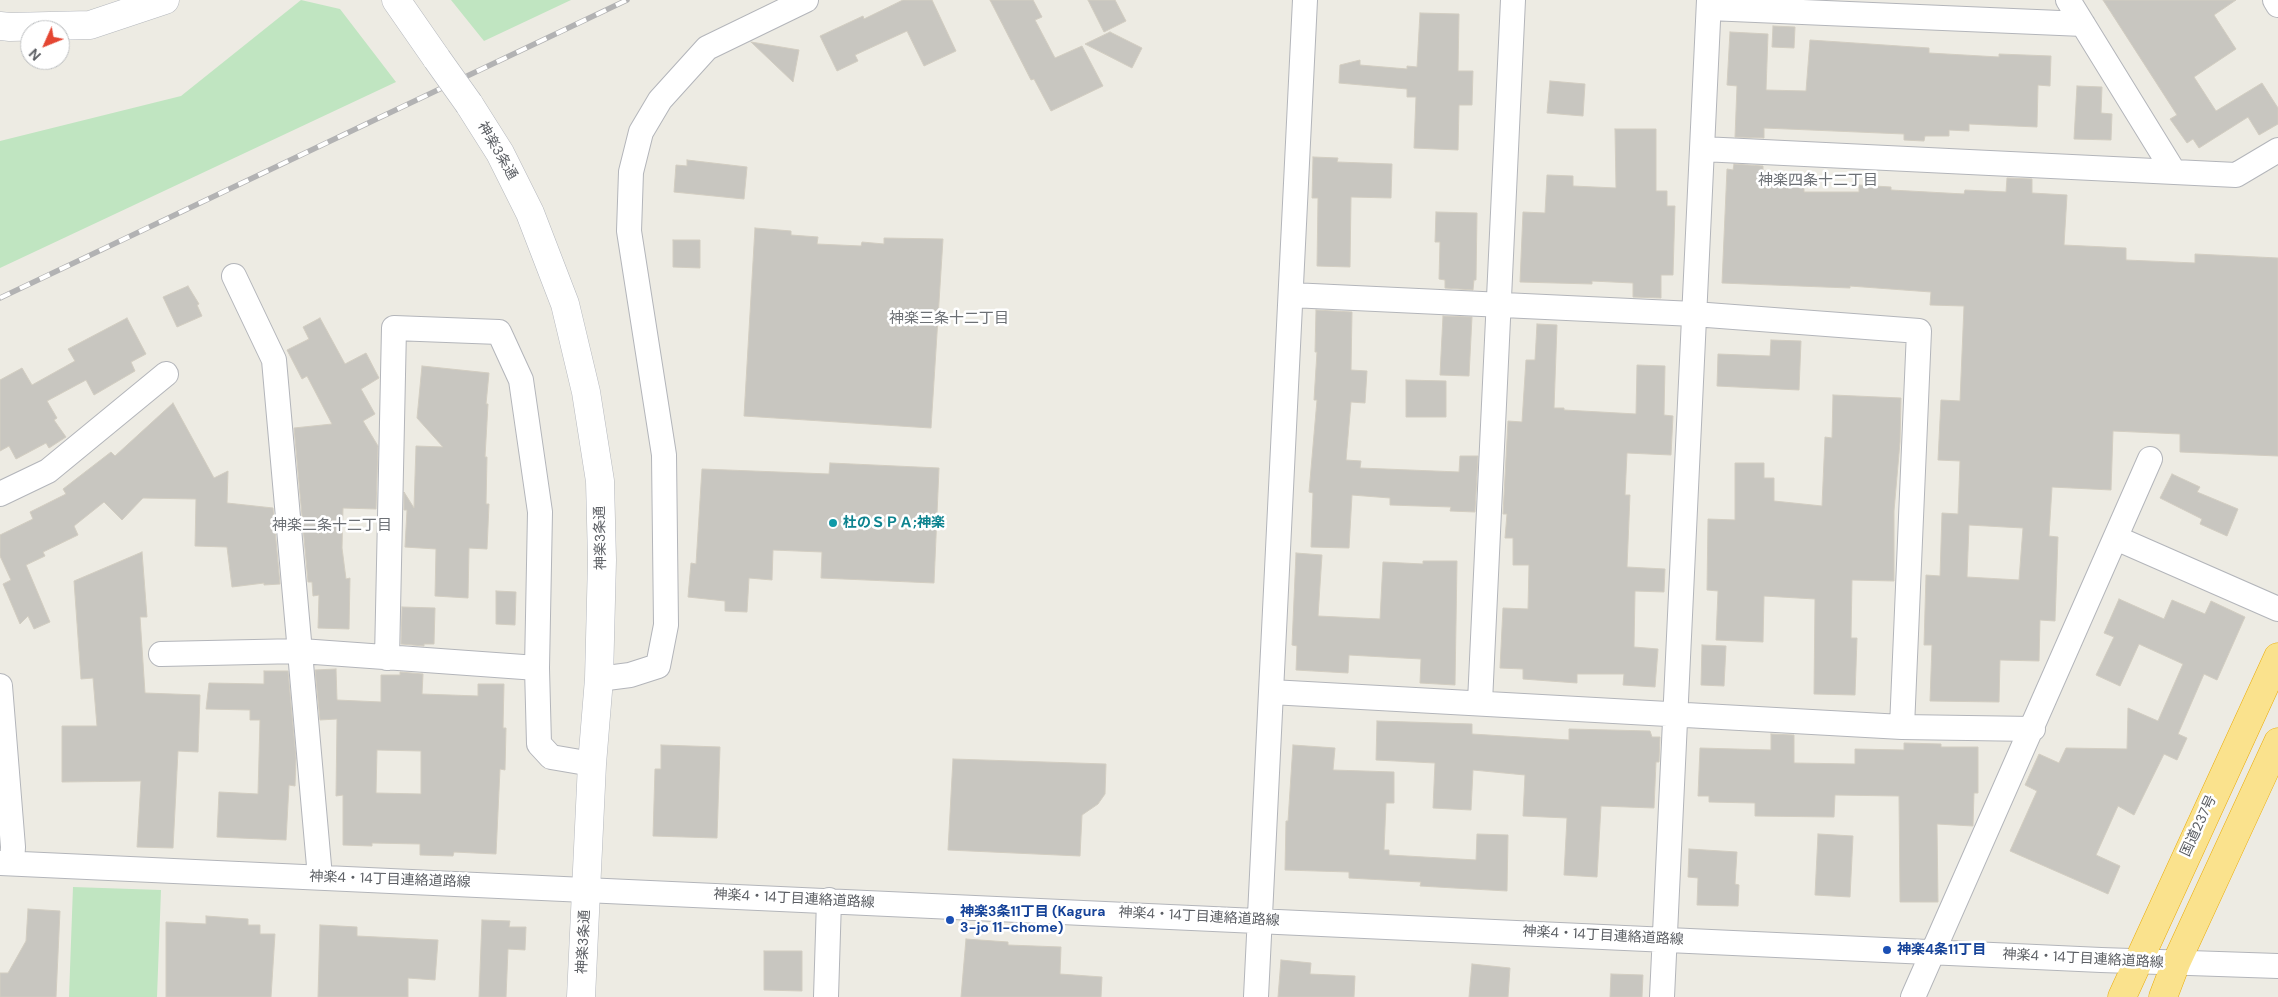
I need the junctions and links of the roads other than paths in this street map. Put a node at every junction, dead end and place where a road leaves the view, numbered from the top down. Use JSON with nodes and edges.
{"nodes":[{"id":1,"x":165,"y":0,"type":"edge"},
{"id":2,"x":396,"y":0,"type":"edge"},
{"id":3,"x":806,"y":0,"type":"edge"},
{"id":4,"x":1305,"y":0,"type":"edge"},
{"id":5,"x":1513,"y":0,"type":"edge"},
{"id":6,"x":2068,"y":0,"type":"edge"},
{"id":7,"x":2275,"y":0,"type":"edge"},
{"id":8,"x":1709,"y":4,"type":"edge"},
{"id":9,"x":2278,"y":5,"type":"edge"},
{"id":10,"x":2083,"y":24,"type":"junction"},
{"id":11,"x":0,"y":26,"type":"edge"},
{"id":12,"x":1702,"y":150,"type":"junction"},
{"id":13,"x":2278,"y":150,"type":"edge"},
{"id":14,"x":2174,"y":172,"type":"junction"},
{"id":15,"x":234,"y":276,"type":"dead end"},
{"id":16,"x":1291,"y":295,"type":"junction"},
{"id":17,"x":1500,"y":306,"type":"junction"},
{"id":18,"x":1694,"y":314,"type":"junction"},
{"id":19,"x":166,"y":374,"type":"dead end"},
{"id":20,"x":2150,"y":459,"type":"dead end"},
{"id":21,"x":0,"y":494,"type":"edge"},
{"id":22,"x":2116,"y":538,"type":"junction"},
{"id":23,"x":2278,"y":609,"type":"edge"},
{"id":24,"x":301,"y":651,"type":"junction"},
{"id":25,"x":161,"y":654,"type":"dead end"},
{"id":26,"x":2278,"y":656,"type":"edge"},
{"id":27,"x":387,"y":658,"type":"junction"},
{"id":28,"x":537,"y":668,"type":"junction"},
{"id":29,"x":599,"y":679,"type":"junction"},
{"id":30,"x":0,"y":686,"type":"edge"},
{"id":31,"x":1272,"y":692,"type":"junction"},
{"id":32,"x":1480,"y":702,"type":"junction"},
{"id":33,"x":1675,"y":712,"type":"junction"},
{"id":34,"x":1902,"y":726,"type":"junction"},
{"id":35,"x":2033,"y":729,"type":"junction"},
{"id":36,"x":2278,"y":742,"type":"edge"},
{"id":37,"x":592,"y":764,"type":"junction"},
{"id":38,"x":6,"y":863,"type":"edge"},
{"id":39,"x":320,"y":877,"type":"junction"},
{"id":40,"x":586,"y":889,"type":"junction"},
{"id":41,"x":829,"y":900,"type":"junction"},
{"id":42,"x":1260,"y":920,"type":"junction"},
{"id":43,"x":1665,"y":939,"type":"junction"},
{"id":44,"x":1933,"y":952,"type":"junction"},
{"id":45,"x":2138,"y":961,"type":"junction"},
{"id":46,"x":2176,"y":963,"type":"junction"},
{"id":47,"x":2278,"y":966,"type":"edge"},
{"id":48,"x":581,"y":997,"type":"edge"},
{"id":49,"x":826,"y":997,"type":"edge"},
{"id":50,"x":1256,"y":997,"type":"edge"},
{"id":51,"x":1662,"y":997,"type":"edge"},
{"id":52,"x":1913,"y":997,"type":"edge"},
{"id":53,"x":2122,"y":997,"type":"edge"},
{"id":54,"x":2163,"y":997,"type":"edge"}],
"edges":[{"from":1,"to":11,"type":"street"},
{"from":2,"to":29,"type":"street","name":"神楽3条通","bridge":true},
{"from":3,"to":29,"type":"street"},
{"from":4,"to":16,"type":"street"},
{"from":5,"to":17,"type":"street"},
{"from":6,"to":10,"type":"street"},
{"from":7,"to":9,"type":"street"},
{"from":8,"to":10,"type":"street"},
{"from":8,"to":12,"type":"street"},
{"from":10,"to":14,"type":"street"},
{"from":12,"to":14,"type":"street"},
{"from":12,"to":18,"type":"street"},
{"from":13,"to":14,"type":"street"},
{"from":15,"to":24,"type":"street"},
{"from":16,"to":17,"type":"street"},
{"from":16,"to":31,"type":"street"},
{"from":17,"to":18,"type":"street"},
{"from":17,"to":32,"type":"street"},
{"from":18,"to":33,"type":"street"},
{"from":18,"to":34,"type":"street"},
{"from":19,"to":21,"type":"street"},
{"from":20,"to":22,"type":"street"},
{"from":22,"to":23,"type":"street"},
{"from":22,"to":35,"type":"street"},
{"from":24,"to":25,"type":"street"},
{"from":24,"to":27,"type":"street"},
{"from":24,"to":39,"type":"street"},
{"from":26,"to":45,"type":"highway","name":"国道237号"},
{"from":27,"to":28,"type":"street"},
{"from":27,"to":28,"type":"street"},
{"from":28,"to":37,"type":"street"},
{"from":29,"to":37,"type":"street","name":"神楽3条通"},
{"from":30,"to":38,"type":"street"},
{"from":31,"to":32,"type":"street"},
{"from":31,"to":42,"type":"street"},
{"from":32,"to":33,"type":"street"},
{"from":33,"to":34,"type":"street"},
{"from":33,"to":43,"type":"street"},
{"from":34,"to":35,"type":"street"},
{"from":35,"to":44,"type":"street"},
{"from":36,"to":46,"type":"highway"},
{"from":37,"to":40,"type":"street","name":"神楽3条通"},
{"from":38,"to":39,"type":"street","name":"神楽4・14丁目連絡道路線"},
{"from":39,"to":40,"type":"street","name":"神楽4・14丁目連絡道路線"},
{"from":40,"to":41,"type":"street","name":"神楽4・14丁目連絡道路線"},
{"from":40,"to":48,"type":"street","name":"神楽3条通"},
{"from":41,"to":42,"type":"street","name":"神楽4・14丁目連絡道路線"},
{"from":41,"to":49,"type":"street"},
{"from":42,"to":43,"type":"street","name":"神楽4・14丁目連絡道路線"},
{"from":42,"to":50,"type":"street"},
{"from":43,"to":44,"type":"street","name":"神楽4・14丁目連絡道路線"},
{"from":43,"to":51,"type":"street"},
{"from":44,"to":45,"type":"street","name":"神楽4・14丁目連絡道路線"},
{"from":44,"to":52,"type":"street"},
{"from":45,"to":46,"type":"street","name":"神楽4・14丁目連絡道路線"},
{"from":45,"to":53,"type":"highway","name":"国道237号"},
{"from":46,"to":47,"type":"street","name":"神楽4・14丁目連絡道路線"},
{"from":46,"to":54,"type":"highway"}]}
